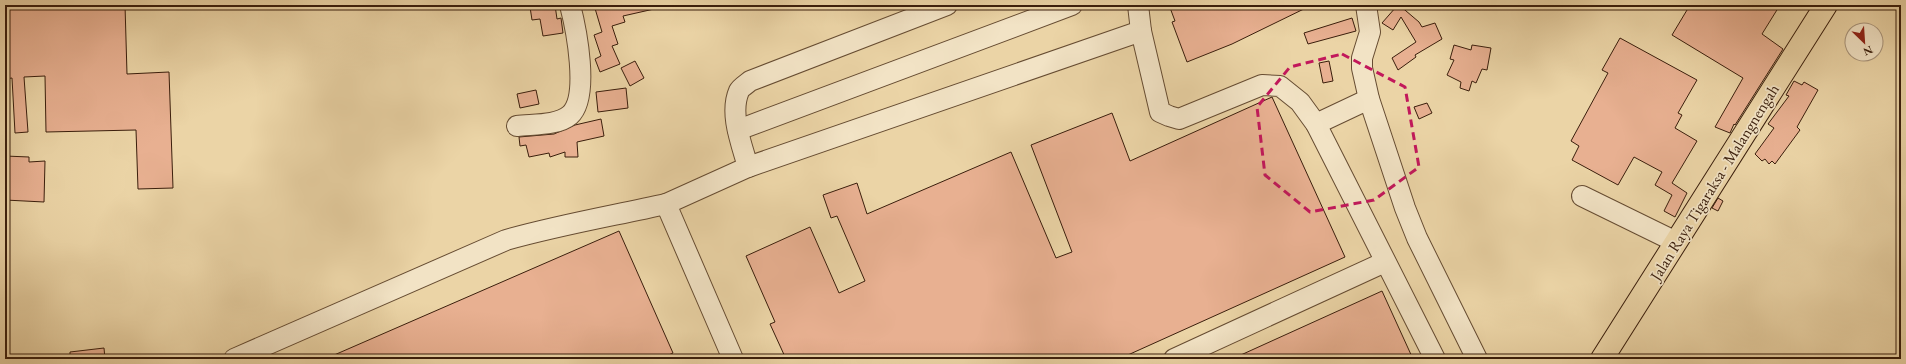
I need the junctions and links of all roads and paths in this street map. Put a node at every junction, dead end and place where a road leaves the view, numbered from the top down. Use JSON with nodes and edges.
{"nodes":[{"id":1,"x":570,"y":5,"type":"edge"},
{"id":2,"x":947,"y":5,"type":"edge"},
{"id":3,"x":1072,"y":5,"type":"edge"},
{"id":4,"x":1138,"y":5,"type":"edge"},
{"id":5,"x":1366,"y":5,"type":"edge"},
{"id":6,"x":1826,"y":5,"type":"edge"},
{"id":7,"x":1142,"y":31,"type":"junction"},
{"id":8,"x":1369,"y":99,"type":"junction"},
{"id":9,"x":1316,"y":124,"type":"junction"},
{"id":10,"x":516,"y":126,"type":"dead end"},
{"id":11,"x":738,"y":130,"type":"junction"},
{"id":12,"x":748,"y":168,"type":"junction"},
{"id":13,"x":1582,"y":196,"type":"dead end"},
{"id":14,"x":666,"y":204,"type":"junction"},
{"id":15,"x":1676,"y":242,"type":"junction"},
{"id":16,"x":1385,"y":262,"type":"junction"},
{"id":17,"x":731,"y":358,"type":"edge"},
{"id":18,"x":234,"y":359,"type":"edge"},
{"id":19,"x":1174,"y":359,"type":"edge"},
{"id":20,"x":1435,"y":359,"type":"edge"},
{"id":21,"x":1477,"y":359,"type":"edge"},
{"id":22,"x":1602,"y":359,"type":"edge"}],
"edges":[{"from":1,"to":10,"type":"street"},
{"from":2,"to":11,"type":"street"},
{"from":3,"to":11,"type":"street"},
{"from":4,"to":7,"type":"street"},
{"from":5,"to":8,"type":"street"},
{"from":6,"to":15,"type":"main road","name":"Jalan Raya Tigaraksa - Malangnengah"},
{"from":7,"to":9,"type":"street"},
{"from":7,"to":12,"type":"street"},
{"from":8,"to":9,"type":"street"},
{"from":8,"to":21,"type":"street"},
{"from":9,"to":16,"type":"street"},
{"from":11,"to":12,"type":"street"},
{"from":12,"to":14,"type":"street"},
{"from":13,"to":15,"type":"street"},
{"from":14,"to":17,"type":"street"},
{"from":14,"to":18,"type":"street"},
{"from":15,"to":22,"type":"main road","name":"Jalan Raya Tigaraksa - Malangnengah"},
{"from":16,"to":19,"type":"street"},
{"from":16,"to":20,"type":"street"}]}
